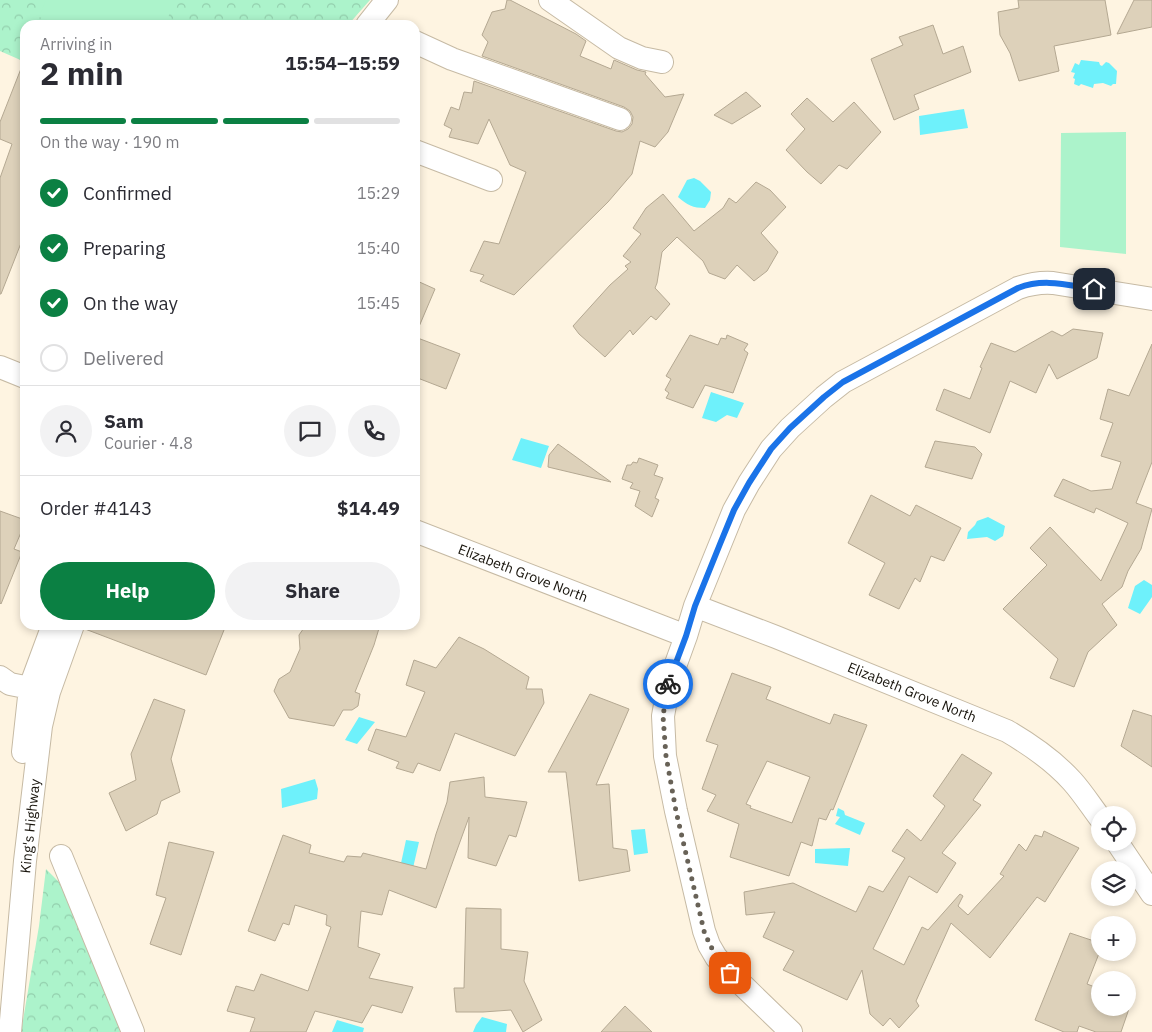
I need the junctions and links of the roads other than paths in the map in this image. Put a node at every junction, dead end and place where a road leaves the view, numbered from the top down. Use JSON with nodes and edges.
{"nodes":[{"id":1,"x":387,"y":0,"type":"edge"},
{"id":2,"x":550,"y":0,"type":"edge"},
{"id":3,"x":375,"y":20,"type":"edge"},
{"id":4,"x":420,"y":44,"type":"edge"},
{"id":5,"x":662,"y":62,"type":"dead end"},
{"id":6,"x":620,"y":119,"type":"dead end"},
{"id":7,"x":420,"y":154,"type":"edge"},
{"id":8,"x":491,"y":180,"type":"dead end"},
{"id":9,"x":1152,"y":299,"type":"edge"},
{"id":10,"x":0,"y":367,"type":"edge"},
{"id":11,"x":20,"y":375,"type":"edge"},
{"id":12,"x":420,"y":533,"type":"edge"},
{"id":13,"x":695,"y":606,"type":"junction"},
{"id":14,"x":51,"y":630,"type":"edge"},
{"id":15,"x":71,"y":630,"type":"edge"},
{"id":16,"x":686,"y":636,"type":"junction"},
{"id":17,"x":0,"y":677,"type":"edge"},
{"id":18,"x":40,"y":690,"type":"junction"},
{"id":19,"x":1091,"y":806,"type":"edge"},
{"id":20,"x":1123,"y":851,"type":"edge"},
{"id":21,"x":61,"y":856,"type":"dead end"},
{"id":22,"x":1152,"y":894,"type":"edge"},
{"id":23,"x":0,"y":1022,"type":"edge"},
{"id":24,"x":10,"y":1032,"type":"edge"},
{"id":25,"x":134,"y":1032,"type":"edge"},
{"id":26,"x":792,"y":1032,"type":"edge"}],
"edges":[{"from":1,"to":3,"type":"street"},
{"from":2,"to":5,"type":"street"},
{"from":4,"to":6,"type":"street"},
{"from":7,"to":8,"type":"street"},
{"from":9,"to":13,"type":"street"},
{"from":10,"to":11,"type":"street"},
{"from":12,"to":16,"type":"street","name":"Elizabeth Grove North"},
{"from":13,"to":16,"type":"street"},
{"from":13,"to":19,"type":"street","name":"Elizabeth Grove North"},
{"from":14,"to":18,"type":"street","name":"King's Highway"},
{"from":15,"to":18,"type":"street","name":"King's Highway"},
{"from":16,"to":26,"type":"street"},
{"from":17,"to":18,"type":"street"},
{"from":18,"to":23,"type":"street","name":"King's Highway"},
{"from":18,"to":24,"type":"street","name":"King's Highway"},
{"from":20,"to":22,"type":"street"},
{"from":21,"to":25,"type":"street"}]}
